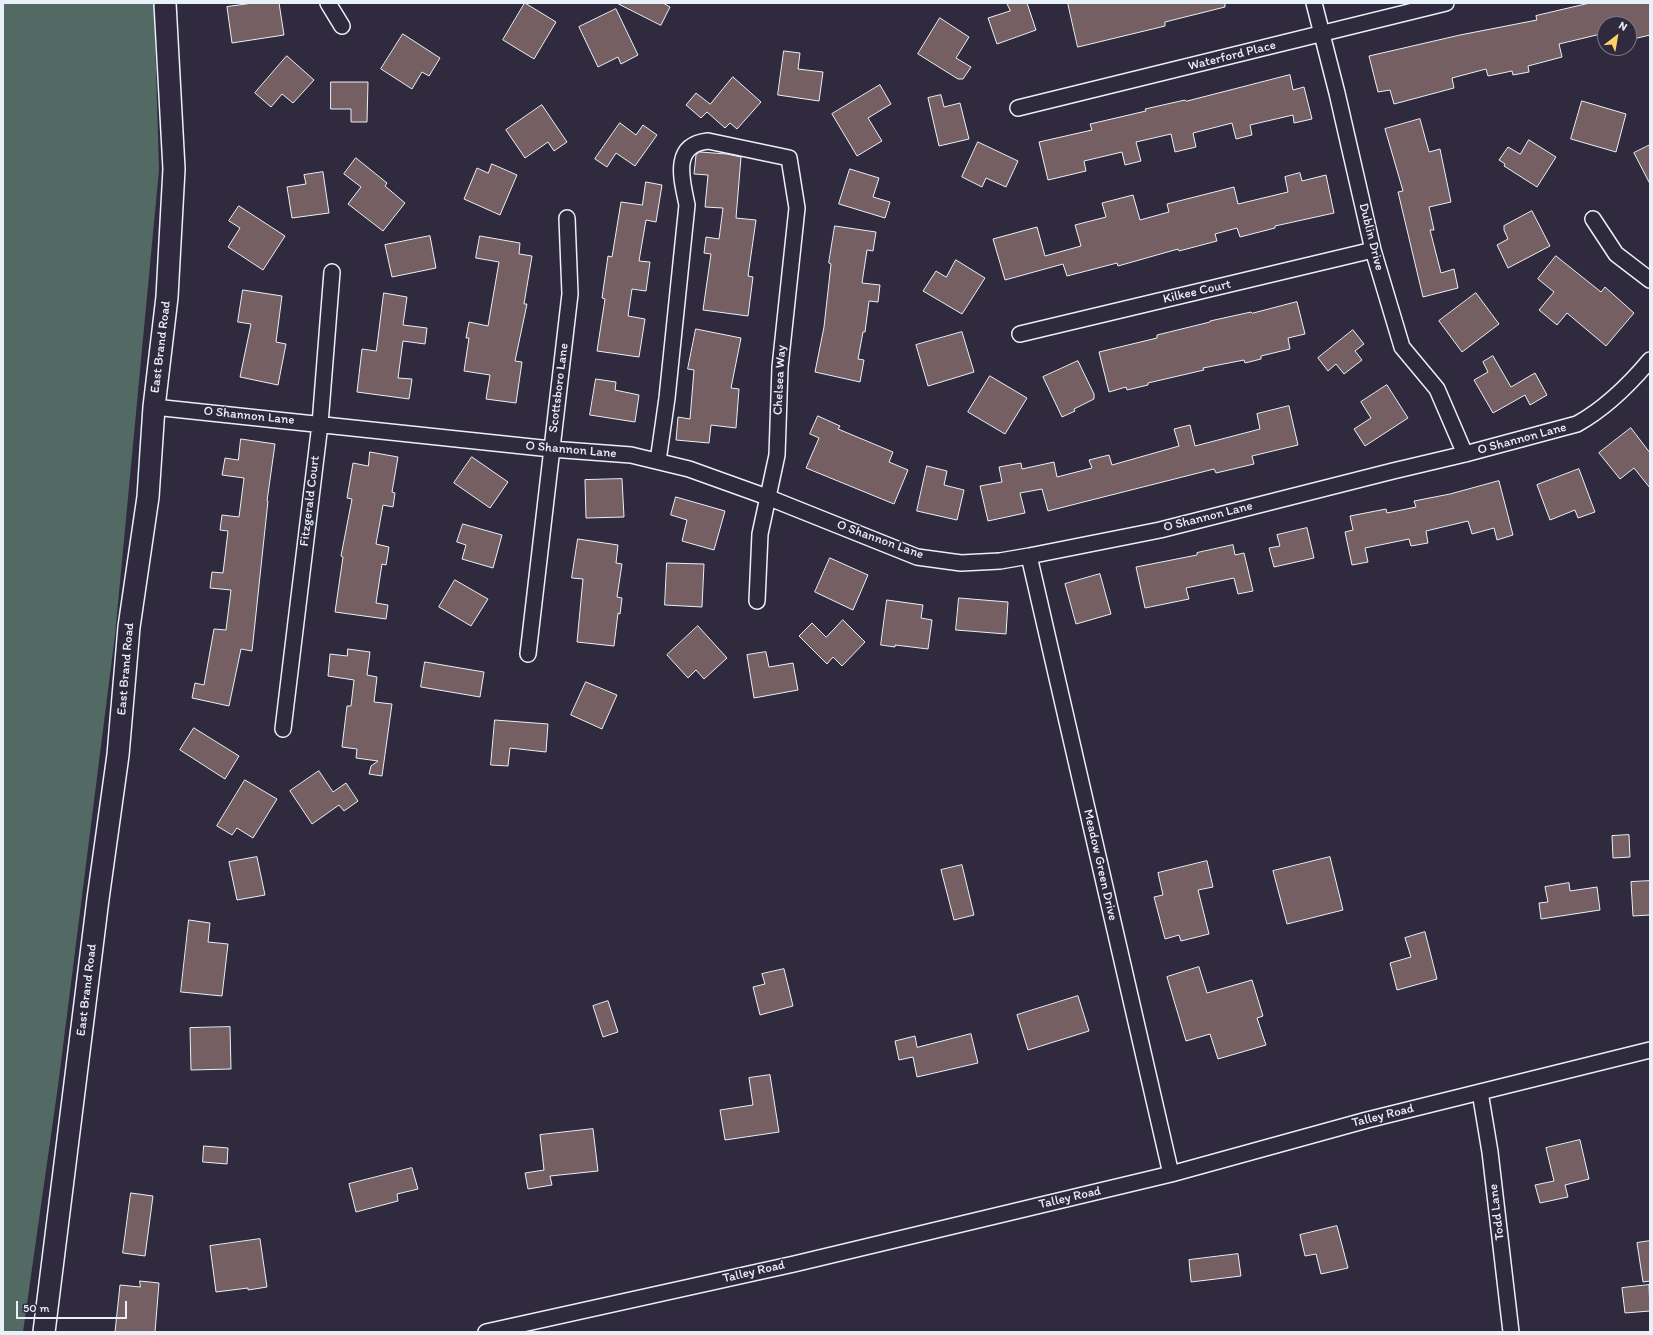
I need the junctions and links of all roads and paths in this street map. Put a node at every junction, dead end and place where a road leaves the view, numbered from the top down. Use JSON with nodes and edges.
{"nodes":[{"id":1,"x":165,"y":3,"type":"edge"},
{"id":2,"x":328,"y":3,"type":"edge"},
{"id":3,"x":1314,"y":3,"type":"edge"},
{"id":4,"x":1446,"y":3,"type":"edge"},
{"id":5,"x":342,"y":26,"type":"dead end"},
{"id":6,"x":1322,"y":34,"type":"junction"},
{"id":7,"x":1018,"y":108,"type":"dead end"},
{"id":8,"x":566,"y":218,"type":"dead end"},
{"id":9,"x":1593,"y":219,"type":"dead end"},
{"id":10,"x":1373,"y":250,"type":"junction"},
{"id":11,"x":332,"y":272,"type":"dead end"},
{"id":12,"x":1650,"y":280,"type":"edge"},
{"id":13,"x":1020,"y":334,"type":"dead end"},
{"id":14,"x":1650,"y":360,"type":"edge"},
{"id":15,"x":154,"y":407,"type":"junction"},
{"id":16,"x":320,"y":424,"type":"junction"},
{"id":17,"x":551,"y":448,"type":"junction"},
{"id":18,"x":1465,"y":454,"type":"junction"},
{"id":19,"x":658,"y":461,"type":"junction"},
{"id":20,"x":767,"y":497,"type":"junction"},
{"id":21,"x":1029,"y":556,"type":"junction"},
{"id":22,"x":757,"y":601,"type":"dead end"},
{"id":23,"x":528,"y":654,"type":"dead end"},
{"id":24,"x":283,"y":729,"type":"dead end"},
{"id":25,"x":1650,"y":1050,"type":"edge"},
{"id":26,"x":1480,"y":1092,"type":"junction"},
{"id":27,"x":1172,"y":1174,"type":"junction"},
{"id":28,"x":44,"y":1332,"type":"edge"},
{"id":29,"x":486,"y":1332,"type":"edge"},
{"id":30,"x":1511,"y":1332,"type":"edge"}],
"edges":[{"from":1,"to":15,"type":"main road","name":"East Brand Road"},
{"from":2,"to":5,"type":"street"},
{"from":3,"to":6,"type":"street","name":"Dublin Drive"},
{"from":4,"to":6,"type":"street","name":"Waterford Place"},
{"from":6,"to":7,"type":"street","name":"Waterford Place"},
{"from":6,"to":10,"type":"street","name":"Dublin Drive"},
{"from":8,"to":17,"type":"street","name":"Scottsboro Lane"},
{"from":9,"to":12,"type":"street"},
{"from":10,"to":13,"type":"street","name":"Kilkee Court"},
{"from":10,"to":18,"type":"street","name":"Dublin Drive"},
{"from":11,"to":16,"type":"street","name":"Fitzgerald Court"},
{"from":14,"to":18,"type":"street","name":"O Shannon Lane"},
{"from":15,"to":16,"type":"street","name":"O Shannon Lane"},
{"from":15,"to":28,"type":"main road","name":"East Brand Road"},
{"from":16,"to":17,"type":"street","name":"O Shannon Lane"},
{"from":16,"to":24,"type":"street","name":"Fitzgerald Court"},
{"from":17,"to":19,"type":"street","name":"O Shannon Lane"},
{"from":17,"to":23,"type":"street","name":"Scottsboro Lane"},
{"from":18,"to":21,"type":"street","name":"O Shannon Lane"},
{"from":19,"to":20,"type":"street","name":"O Shannon Lane"},
{"from":19,"to":20,"type":"street","name":"Chelsea Way"},
{"from":20,"to":21,"type":"street","name":"O Shannon Lane"},
{"from":20,"to":22,"type":"street","name":"Chelsea Way"},
{"from":21,"to":27,"type":"street","name":"Meadow Green Drive"},
{"from":25,"to":26,"type":"street","name":"Talley Road"},
{"from":26,"to":27,"type":"street","name":"Talley Road"},
{"from":26,"to":30,"type":"street","name":"Todd Lane"},
{"from":27,"to":29,"type":"street","name":"Talley Road"}]}
